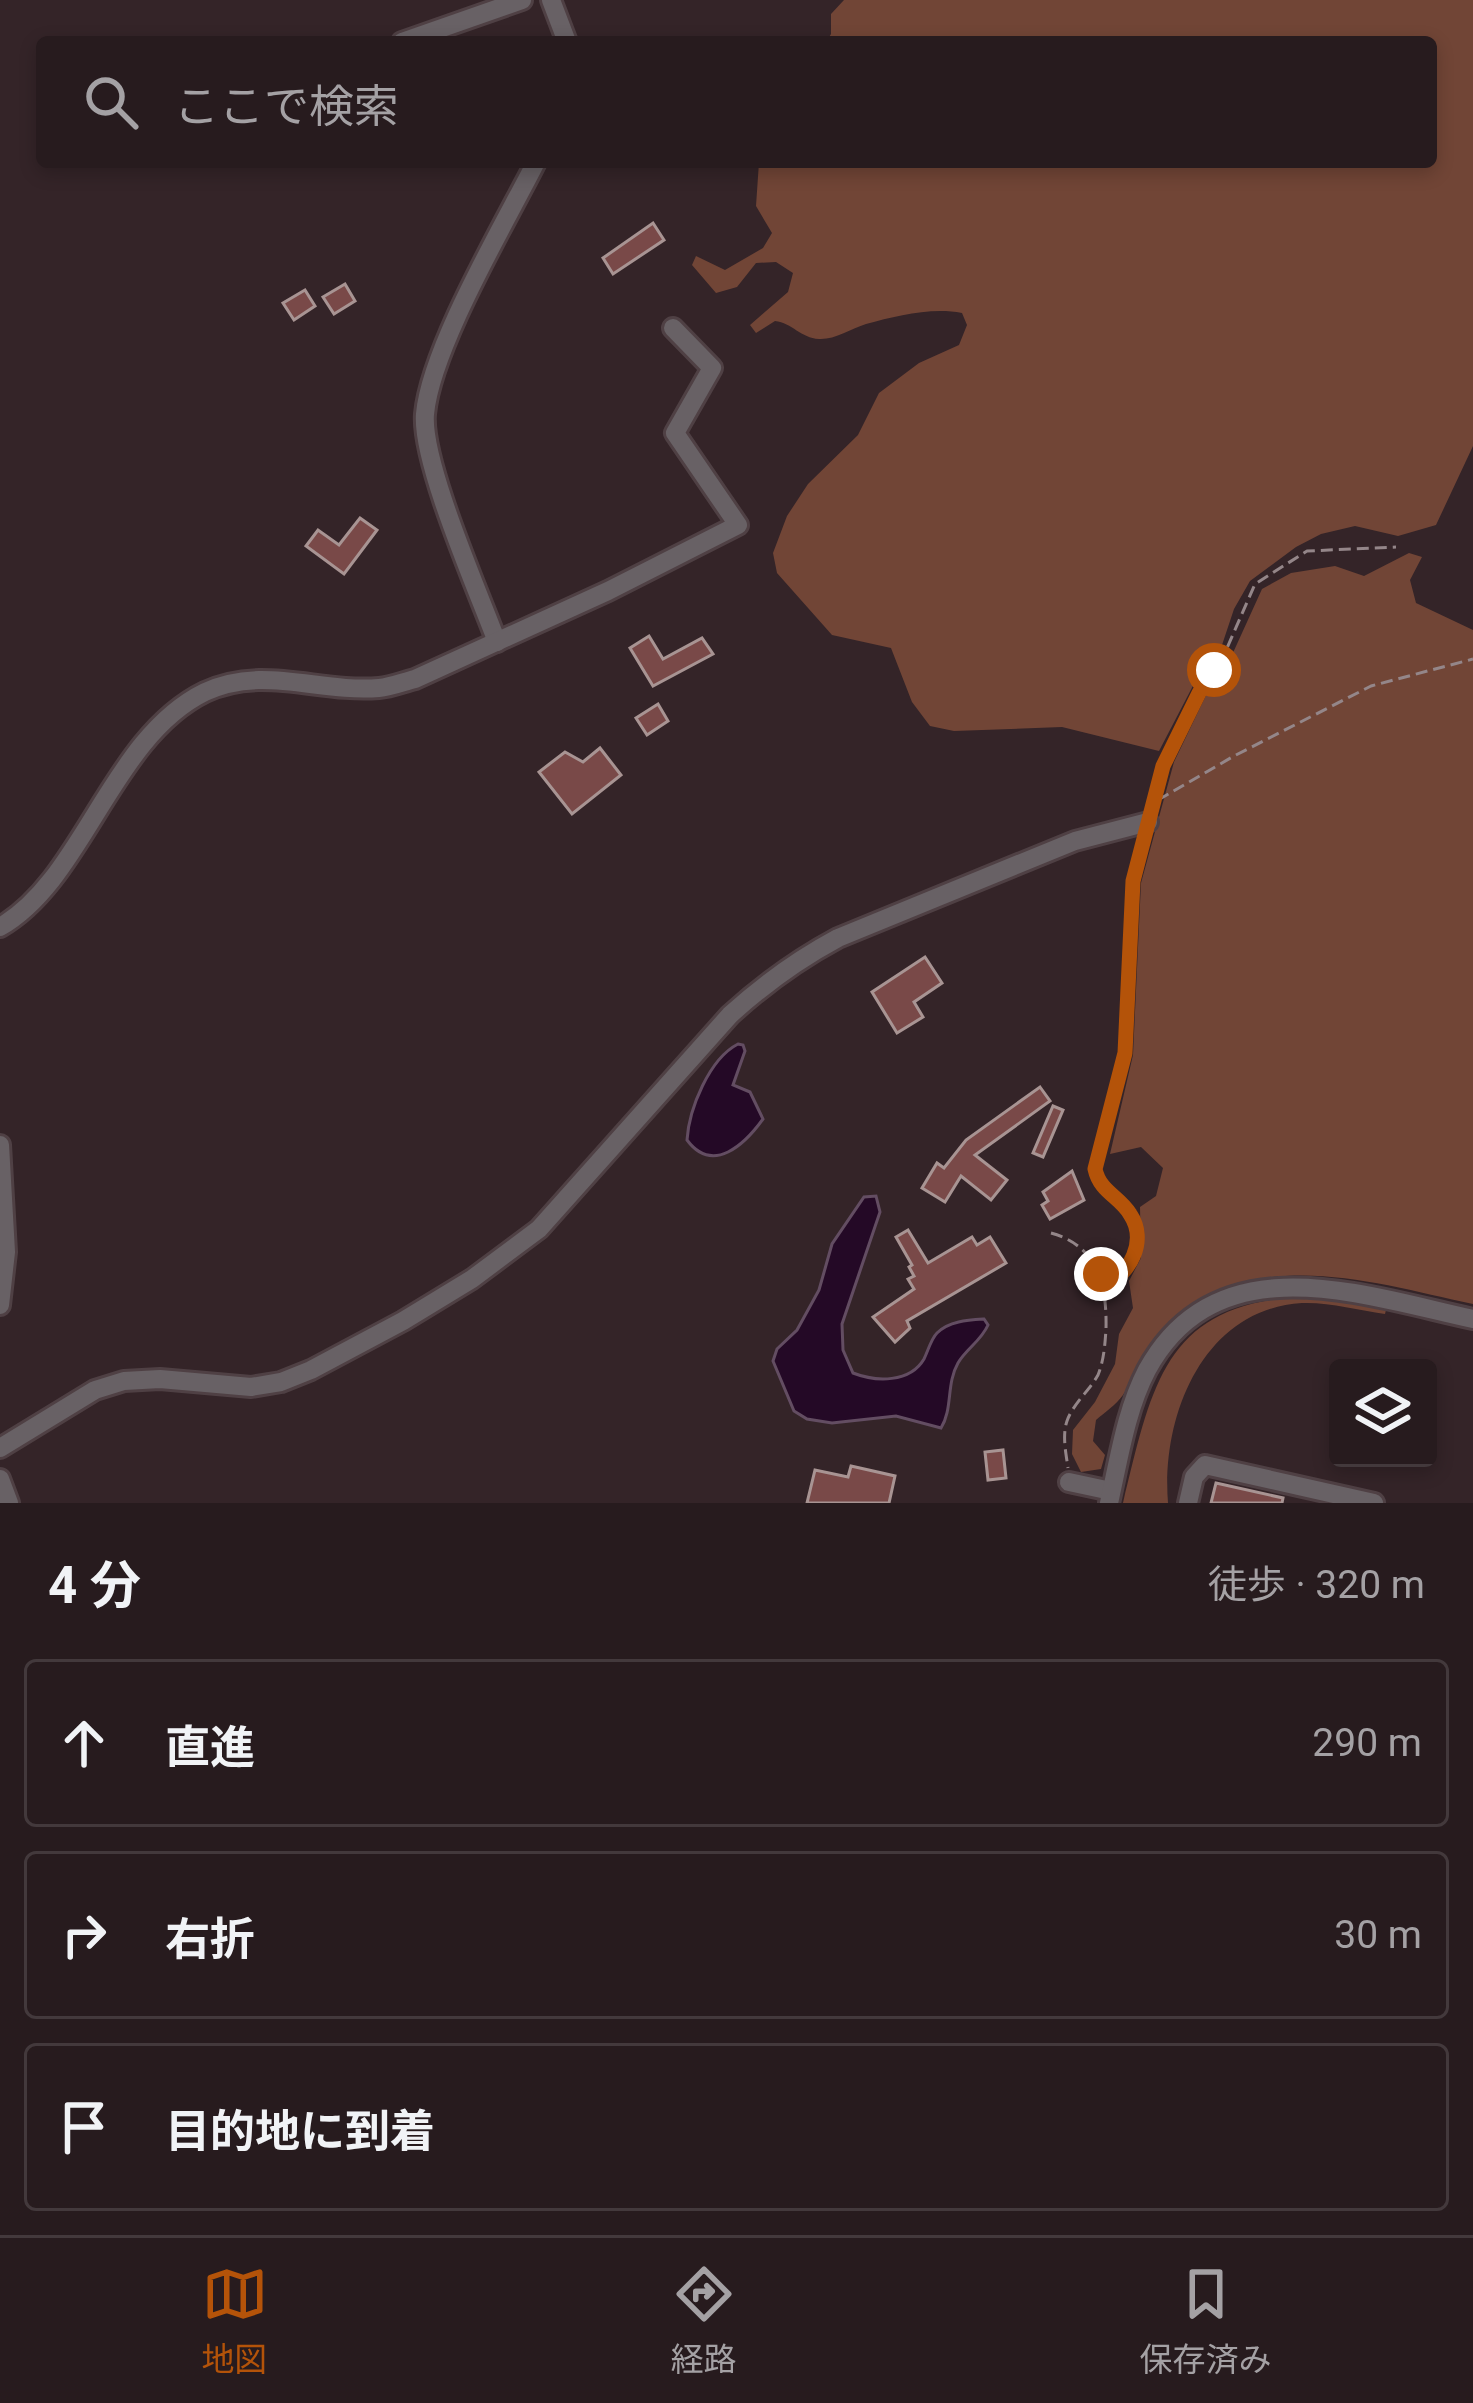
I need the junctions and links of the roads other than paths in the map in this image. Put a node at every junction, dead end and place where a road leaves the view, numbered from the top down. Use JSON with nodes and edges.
{"nodes":[{"id":1,"x":522,"y":0,"type":"edge"},
{"id":2,"x":551,"y":0,"type":"edge"},
{"id":3,"x":419,"y":36,"type":"edge"},
{"id":4,"x":565,"y":36,"type":"edge"},
{"id":5,"x":533,"y":168,"type":"edge"},
{"id":6,"x":673,"y":328,"type":"dead end"},
{"id":7,"x":497,"y":642,"type":"junction"},
{"id":8,"x":1148,"y":822,"type":"road end"},
{"id":9,"x":0,"y":927,"type":"edge"},
{"id":10,"x":0,"y":1144,"type":"edge"},
{"id":11,"x":0,"y":1305,"type":"edge"},
{"id":12,"x":1473,"y":1319,"type":"edge"},
{"id":13,"x":0,"y":1448,"type":"edge"},
{"id":14,"x":0,"y":1479,"type":"edge"},
{"id":15,"x":1069,"y":1482,"type":"road end"},
{"id":16,"x":1110,"y":1497,"type":"edge"},
{"id":17,"x":9,"y":1503,"type":"edge"},
{"id":18,"x":1188,"y":1503,"type":"edge"},
{"id":19,"x":1374,"y":1503,"type":"edge"}],
"edges":[{"from":1,"to":3,"type":"street"},
{"from":2,"to":4,"type":"street"},
{"from":5,"to":7,"type":"street"},
{"from":6,"to":7,"type":"street"},
{"from":7,"to":9,"type":"street"},
{"from":8,"to":13,"type":"street"},
{"from":10,"to":11,"type":"street"},
{"from":12,"to":16,"type":"street"},
{"from":14,"to":17,"type":"street"},
{"from":15,"to":16,"type":"street"},
{"from":18,"to":19,"type":"street"}]}
